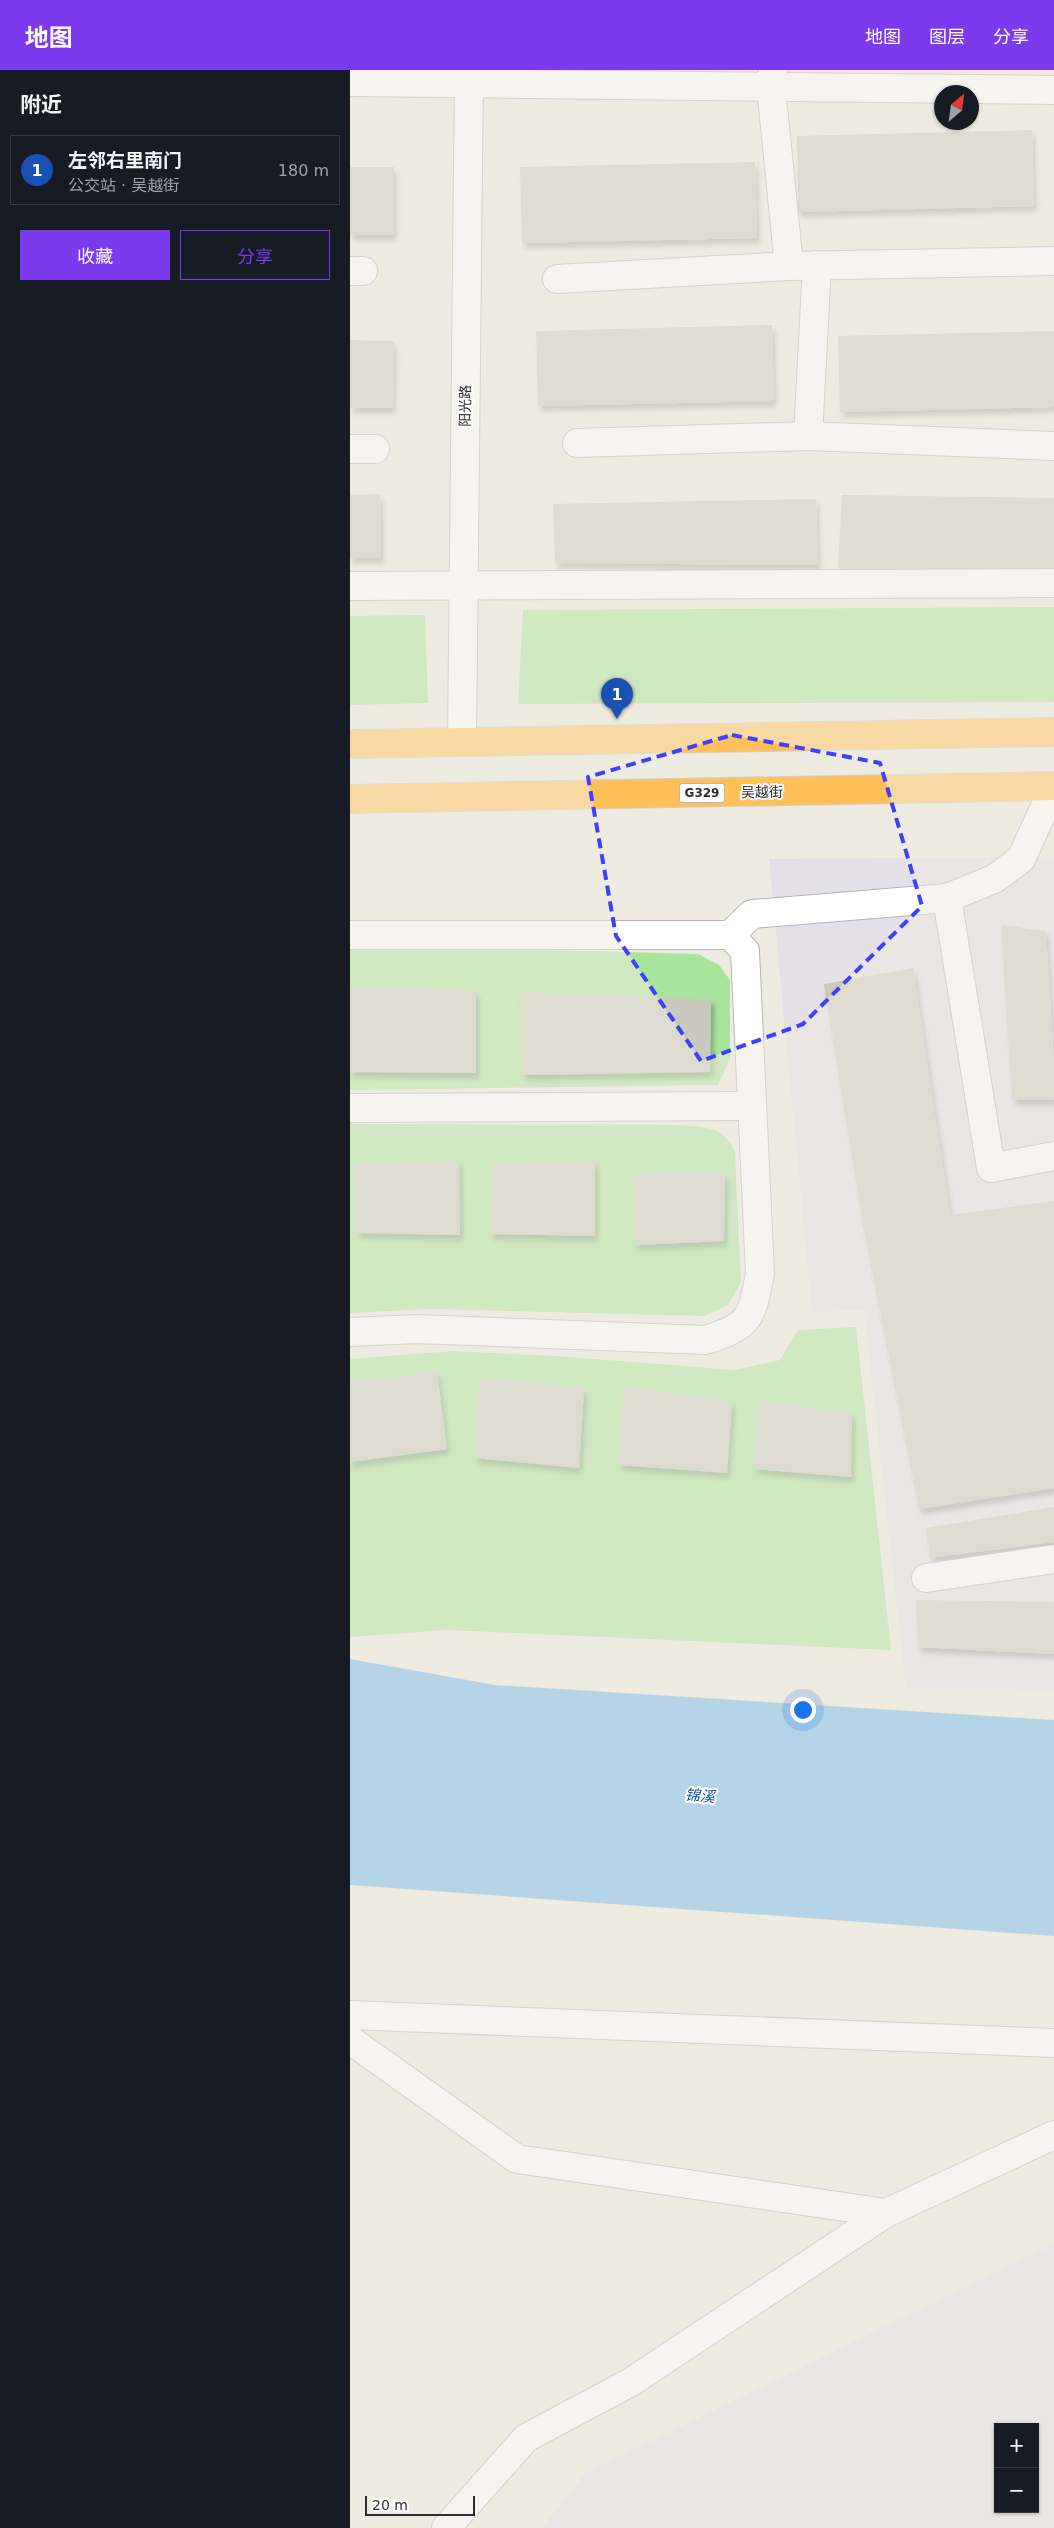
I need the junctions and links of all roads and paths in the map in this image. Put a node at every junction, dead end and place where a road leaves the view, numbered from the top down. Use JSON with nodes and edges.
{"nodes":[{"id":1,"x":469,"y":77,"type":"edge"},
{"id":2,"x":772,"y":79,"type":"edge"},
{"id":3,"x":350,"y":82,"type":"edge"},
{"id":4,"x":1054,"y":90,"type":"edge"},
{"id":5,"x":1054,"y":261,"type":"edge"},
{"id":6,"x":817,"y":265,"type":"junction"},
{"id":7,"x":789,"y":266,"type":"junction"},
{"id":8,"x":557,"y":279,"type":"dead end"},
{"id":9,"x":808,"y":436,"type":"junction"},
{"id":10,"x":577,"y":443,"type":"dead end"},
{"id":11,"x":1054,"y":446,"type":"edge"},
{"id":12,"x":1054,"y":583,"type":"edge"},
{"id":13,"x":462,"y":585,"type":"junction"},
{"id":14,"x":350,"y":586,"type":"edge"},
{"id":15,"x":1054,"y":732,"type":"edge"},
{"id":16,"x":462,"y":742,"type":"junction"},
{"id":17,"x":350,"y":744,"type":"edge"},
{"id":18,"x":1054,"y":787,"type":"edge"},
{"id":19,"x":350,"y":799,"type":"edge"},
{"id":20,"x":947,"y":898,"type":"junction"},
{"id":21,"x":350,"y":935,"type":"edge"},
{"id":22,"x":730,"y":935,"type":"junction"},
{"id":23,"x":752,"y":1106,"type":"junction"},
{"id":24,"x":350,"y":1108,"type":"edge"},
{"id":25,"x":1054,"y":1156,"type":"edge"},
{"id":26,"x":350,"y":1332,"type":"edge"},
{"id":27,"x":1054,"y":1558,"type":"edge"},
{"id":28,"x":926,"y":1578,"type":"dead end"},
{"id":29,"x":350,"y":2015,"type":"edge"},
{"id":30,"x":350,"y":2040,"type":"edge"},
{"id":31,"x":1054,"y":2043,"type":"edge"},
{"id":32,"x":1054,"y":2135,"type":"edge"},
{"id":33,"x":886,"y":2213,"type":"junction"},
{"id":34,"x":446,"y":2528,"type":"edge"}],
"edges":[{"from":1,"to":2,"type":"street"},
{"from":1,"to":3,"type":"street"},
{"from":1,"to":13,"type":"street","name":"阳光路"},
{"from":2,"to":4,"type":"street"},
{"from":2,"to":7,"type":"street"},
{"from":5,"to":6,"type":"street"},
{"from":6,"to":7,"type":"street"},
{"from":6,"to":9,"type":"street"},
{"from":7,"to":8,"type":"street"},
{"from":9,"to":10,"type":"street"},
{"from":9,"to":11,"type":"street"},
{"from":12,"to":13,"type":"street"},
{"from":13,"to":14,"type":"street"},
{"from":13,"to":16,"type":"street","name":"阳光路"},
{"from":15,"to":16,"type":"highway"},
{"from":16,"to":17,"type":"highway"},
{"from":18,"to":19,"type":"highway","name":"吴越街","number":"G329"},
{"from":18,"to":20,"type":"street"},
{"from":20,"to":22,"type":"street"},
{"from":20,"to":25,"type":"street"},
{"from":21,"to":22,"type":"street"},
{"from":22,"to":23,"type":"street"},
{"from":23,"to":24,"type":"street"},
{"from":23,"to":26,"type":"street"},
{"from":27,"to":28,"type":"street"},
{"from":29,"to":31,"type":"street"},
{"from":30,"to":33,"type":"street"},
{"from":32,"to":33,"type":"street"},
{"from":33,"to":34,"type":"street"}]}
